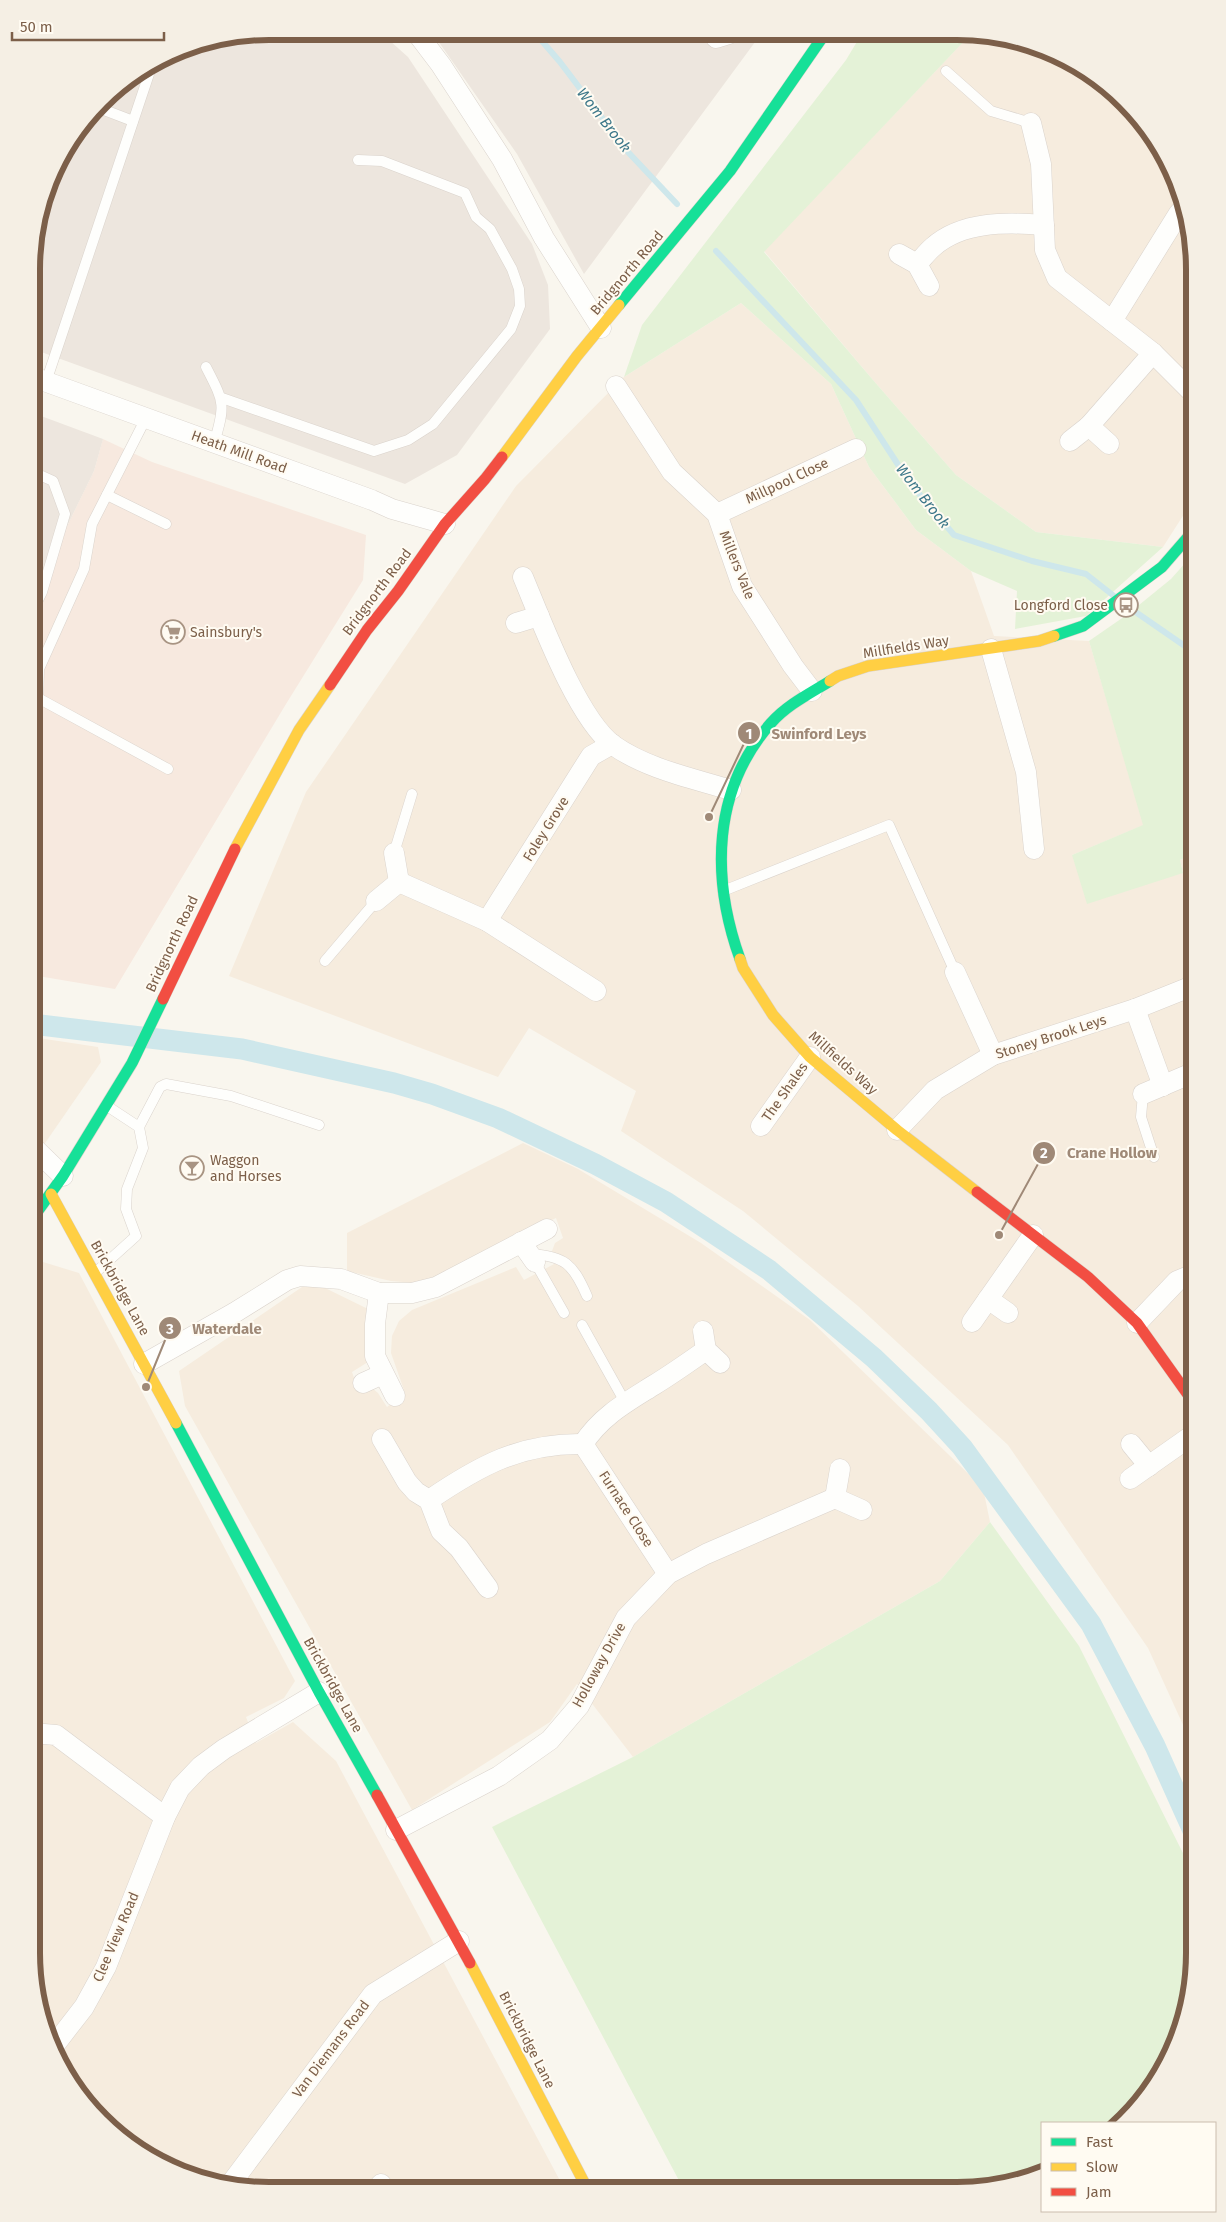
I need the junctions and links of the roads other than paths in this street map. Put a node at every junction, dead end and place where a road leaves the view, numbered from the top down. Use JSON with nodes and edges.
{"nodes":[{"id":1,"x":422,"y":40,"type":"edge"},
{"id":2,"x":821,"y":40,"type":"edge"},
{"id":3,"x":946,"y":71,"type":"dead end"},
{"id":4,"x":149,"y":75,"type":"edge"},
{"id":5,"x":104,"y":110,"type":"edge"},
{"id":6,"x":133,"y":121,"type":"junction"},
{"id":7,"x":1031,"y":123,"type":"joint"},
{"id":8,"x":358,"y":160,"type":"dead end"},
{"id":9,"x":1179,"y":213,"type":"dead end"},
{"id":10,"x":1044,"y":225,"type":"junction"},
{"id":11,"x":899,"y":254,"type":"dead end"},
{"id":12,"x":917,"y":264,"type":"junction"},
{"id":13,"x":929,"y":286,"type":"dead end"},
{"id":14,"x":1112,"y":321,"type":"junction"},
{"id":15,"x":601,"y":328,"type":"junction"},
{"id":16,"x":1153,"y":353,"type":"junction"},
{"id":17,"x":206,"y":367,"type":"dead end"},
{"id":18,"x":40,"y":380,"type":"edge"},
{"id":19,"x":616,"y":386,"type":"dead end"},
{"id":20,"x":1186,"y":386,"type":"edge"},
{"id":21,"x":222,"y":398,"type":"junction"},
{"id":22,"x":146,"y":418,"type":"junction"},
{"id":23,"x":1089,"y":426,"type":"junction"},
{"id":24,"x":1070,"y":441,"type":"dead end"},
{"id":25,"x":214,"y":443,"type":"junction"},
{"id":26,"x":1109,"y":444,"type":"dead end"},
{"id":27,"x":856,"y":449,"type":"dead end"},
{"id":28,"x":40,"y":475,"type":"edge"},
{"id":29,"x":107,"y":495,"type":"junction"},
{"id":30,"x":717,"y":514,"type":"junction"},
{"id":31,"x":166,"y":524,"type":"dead end"},
{"id":32,"x":445,"y":524,"type":"junction"},
{"id":33,"x":1186,"y":540,"type":"edge"},
{"id":34,"x":523,"y":577,"type":"dead end"},
{"id":35,"x":40,"y":596,"type":"edge"},
{"id":36,"x":539,"y":616,"type":"junction"},
{"id":37,"x":516,"y":623,"type":"dead end"},
{"id":38,"x":991,"y":649,"type":"junction"},
{"id":39,"x":40,"y":669,"type":"edge"},
{"id":40,"x":812,"y":691,"type":"junction"},
{"id":41,"x":40,"y":699,"type":"edge"},
{"id":42,"x":612,"y":744,"type":"junction"},
{"id":43,"x":168,"y":768,"type":"dead end"},
{"id":44,"x":731,"y":790,"type":"junction"},
{"id":45,"x":412,"y":794,"type":"dead end"},
{"id":46,"x":1034,"y":850,"type":"dead end"},
{"id":47,"x":394,"y":853,"type":"joint"},
{"id":48,"x":399,"y":882,"type":"junction"},
{"id":49,"x":722,"y":891,"type":"junction"},
{"id":50,"x":376,"y":901,"type":"joint"},
{"id":51,"x":487,"y":921,"type":"junction"},
{"id":52,"x":325,"y":961,"type":"dead end"},
{"id":53,"x":955,"y":972,"type":"joint"},
{"id":54,"x":1186,"y":988,"type":"edge"},
{"id":55,"x":596,"y":991,"type":"dead end"},
{"id":56,"x":1135,"y":1010,"type":"junction"},
{"id":57,"x":993,"y":1055,"type":"junction"},
{"id":58,"x":810,"y":1057,"type":"junction"},
{"id":59,"x":1186,"y":1078,"type":"edge"},
{"id":60,"x":1162,"y":1086,"type":"junction"},
{"id":61,"x":1144,"y":1094,"type":"joint"},
{"id":62,"x":106,"y":1105,"type":"junction"},
{"id":63,"x":318,"y":1125,"type":"dead end"},
{"id":64,"x":761,"y":1126,"type":"dead end"},
{"id":65,"x":139,"y":1127,"type":"junction"},
{"id":66,"x":897,"y":1130,"type":"junction"},
{"id":67,"x":40,"y":1154,"type":"edge"},
{"id":68,"x":1154,"y":1157,"type":"dead end"},
{"id":69,"x":63,"y":1176,"type":"junction"},
{"id":70,"x":51,"y":1194,"type":"junction"},
{"id":71,"x":40,"y":1208,"type":"edge"},
{"id":72,"x":547,"y":1228,"type":"dead end"},
{"id":73,"x":1033,"y":1235,"type":"junction"},
{"id":74,"x":528,"y":1253,"type":"junction"},
{"id":75,"x":94,"y":1274,"type":"junction"},
{"id":76,"x":1186,"y":1277,"type":"edge"},
{"id":77,"x":379,"y":1293,"type":"junction"},
{"id":78,"x":586,"y":1296,"type":"dead end"},
{"id":79,"x":988,"y":1299,"type":"junction"},
{"id":80,"x":564,"y":1313,"type":"dead end"},
{"id":81,"x":1008,"y":1313,"type":"dead end"},
{"id":82,"x":972,"y":1322,"type":"dead end"},
{"id":83,"x":1137,"y":1323,"type":"junction"},
{"id":84,"x":582,"y":1325,"type":"dead end"},
{"id":85,"x":710,"y":1348,"type":"dead end"},
{"id":86,"x":144,"y":1364,"type":"junction"},
{"id":87,"x":383,"y":1374,"type":"junction"},
{"id":88,"x":363,"y":1383,"type":"dead end"},
{"id":89,"x":1186,"y":1390,"type":"edge"},
{"id":90,"x":395,"y":1396,"type":"dead end"},
{"id":91,"x":625,"y":1402,"type":"junction"},
{"id":92,"x":382,"y":1438,"type":"dead end"},
{"id":93,"x":1186,"y":1440,"type":"edge"},
{"id":94,"x":583,"y":1444,"type":"junction"},
{"id":95,"x":1131,"y":1444,"type":"dead end"},
{"id":96,"x":1149,"y":1466,"type":"junction"},
{"id":97,"x":840,"y":1469,"type":"dead end"},
{"id":98,"x":1130,"y":1479,"type":"dead end"},
{"id":99,"x":835,"y":1498,"type":"junction"},
{"id":100,"x":429,"y":1500,"type":"junction"},
{"id":101,"x":862,"y":1510,"type":"dead end"},
{"id":102,"x":668,"y":1574,"type":"junction"},
{"id":103,"x":488,"y":1588,"type":"dead end"},
{"id":104,"x":319,"y":1692,"type":"junction"},
{"id":105,"x":40,"y":1734,"type":"edge"},
{"id":106,"x":165,"y":1818,"type":"junction"},
{"id":107,"x":396,"y":1830,"type":"junction"},
{"id":108,"x":459,"y":1941,"type":"junction"},
{"id":109,"x":57,"y":2041,"type":"edge"},
{"id":110,"x":234,"y":2179,"type":"edge"},
{"id":111,"x":584,"y":2182,"type":"edge"}],
"edges":[{"from":1,"to":15,"type":"street"},
{"from":2,"to":15,"type":"street","name":"Bridgnorth Road"},
{"from":3,"to":7,"type":"lane"},
{"from":4,"to":6,"type":"lane"},
{"from":5,"to":6,"type":"lane"},
{"from":6,"to":18,"type":"lane"},
{"from":7,"to":10,"type":"street"},
{"from":8,"to":21,"type":"lane"},
{"from":9,"to":14,"type":"street"},
{"from":10,"to":12,"type":"street"},
{"from":10,"to":14,"type":"street"},
{"from":11,"to":12,"type":"street"},
{"from":12,"to":13,"type":"street"},
{"from":14,"to":16,"type":"street"},
{"from":15,"to":32,"type":"street","name":"Bridgnorth Road"},
{"from":16,"to":20,"type":"street"},
{"from":16,"to":23,"type":"street"},
{"from":17,"to":21,"type":"lane"},
{"from":18,"to":22,"type":"street","name":"Heath Mill Road"},
{"from":19,"to":30,"type":"street","name":"Millers Vale"},
{"from":21,"to":25,"type":"lane"},
{"from":22,"to":25,"type":"street","name":"Heath Mill Road"},
{"from":22,"to":29,"type":"lane"},
{"from":23,"to":24,"type":"street"},
{"from":23,"to":26,"type":"street"},
{"from":25,"to":32,"type":"street","name":"Heath Mill Road"},
{"from":27,"to":30,"type":"street","name":"Millpool Close"},
{"from":28,"to":35,"type":"lane"},
{"from":29,"to":31,"type":"lane"},
{"from":29,"to":39,"type":"lane"},
{"from":30,"to":40,"type":"street","name":"Millers Vale"},
{"from":32,"to":62,"type":"street","name":"Bridgnorth Road"},
{"from":33,"to":38,"type":"street","name":"Millfields Way"},
{"from":34,"to":36,"type":"street"},
{"from":36,"to":37,"type":"street"},
{"from":36,"to":42,"type":"street"},
{"from":38,"to":40,"type":"street","name":"Millfields Way"},
{"from":38,"to":46,"type":"street"},
{"from":40,"to":44,"type":"street","name":"Millfields Way"},
{"from":41,"to":43,"type":"lane"},
{"from":42,"to":44,"type":"street"},
{"from":42,"to":51,"type":"street","name":"Foley Grove"},
{"from":44,"to":49,"type":"street","name":"Millfields Way"},
{"from":45,"to":47,"type":"lane"},
{"from":47,"to":48,"type":"street"},
{"from":48,"to":50,"type":"street"},
{"from":48,"to":51,"type":"street"},
{"from":49,"to":53,"type":"lane"},
{"from":49,"to":58,"type":"street","name":"Millfields Way"},
{"from":50,"to":52,"type":"lane"},
{"from":51,"to":55,"type":"street"},
{"from":53,"to":57,"type":"street"},
{"from":54,"to":56,"type":"street","name":"Stoney Brook Leys"},
{"from":56,"to":57,"type":"street","name":"Stoney Brook Leys"},
{"from":56,"to":60,"type":"street"},
{"from":57,"to":66,"type":"street","name":"Stoney Brook Leys"},
{"from":58,"to":64,"type":"street","name":"The Shales"},
{"from":58,"to":66,"type":"street","name":"Millfields Way"},
{"from":59,"to":60,"type":"street"},
{"from":60,"to":61,"type":"street"},
{"from":61,"to":68,"type":"lane"},
{"from":62,"to":65,"type":"lane"},
{"from":62,"to":69,"type":"street","name":"Bridgnorth Road"},
{"from":63,"to":65,"type":"lane"},
{"from":65,"to":75,"type":"lane"},
{"from":66,"to":73,"type":"street","name":"Millfields Way"},
{"from":67,"to":69,"type":"street"},
{"from":69,"to":70,"type":"street","name":"Bridgnorth Road"},
{"from":70,"to":71,"type":"street","name":"Bridgnorth Road"},
{"from":70,"to":75,"type":"street","name":"Brickbridge Lane"},
{"from":72,"to":74,"type":"street"},
{"from":73,"to":79,"type":"street"},
{"from":73,"to":83,"type":"street","name":"Millfields Way"},
{"from":74,"to":77,"type":"street"},
{"from":74,"to":78,"type":"lane"},
{"from":74,"to":80,"type":"lane"},
{"from":75,"to":86,"type":"street","name":"Brickbridge Lane"},
{"from":76,"to":83,"type":"street"},
{"from":77,"to":86,"type":"street"},
{"from":77,"to":87,"type":"street"},
{"from":79,"to":81,"type":"street"},
{"from":79,"to":82,"type":"street"},
{"from":83,"to":89,"type":"street","name":"Millfields Way"},
{"from":84,"to":91,"type":"lane"},
{"from":85,"to":91,"type":"street"},
{"from":86,"to":104,"type":"street","name":"Brickbridge Lane"},
{"from":87,"to":88,"type":"street"},
{"from":87,"to":90,"type":"street"},
{"from":91,"to":94,"type":"street"},
{"from":92,"to":100,"type":"street"},
{"from":93,"to":96,"type":"street"},
{"from":94,"to":100,"type":"street"},
{"from":94,"to":102,"type":"street","name":"Furnace Close"},
{"from":95,"to":96,"type":"street"},
{"from":96,"to":98,"type":"street"},
{"from":97,"to":99,"type":"street"},
{"from":99,"to":101,"type":"street"},
{"from":99,"to":102,"type":"street","name":"Holloway Drive"},
{"from":100,"to":103,"type":"street"},
{"from":102,"to":107,"type":"street","name":"Holloway Drive"},
{"from":104,"to":106,"type":"street","name":"Clee View Road"},
{"from":104,"to":107,"type":"street","name":"Brickbridge Lane"},
{"from":105,"to":106,"type":"street"},
{"from":106,"to":109,"type":"street","name":"Clee View Road"},
{"from":107,"to":108,"type":"street","name":"Brickbridge Lane"},
{"from":108,"to":110,"type":"street","name":"Van Diemans Road"},
{"from":108,"to":111,"type":"street","name":"Brickbridge Lane"}]}
